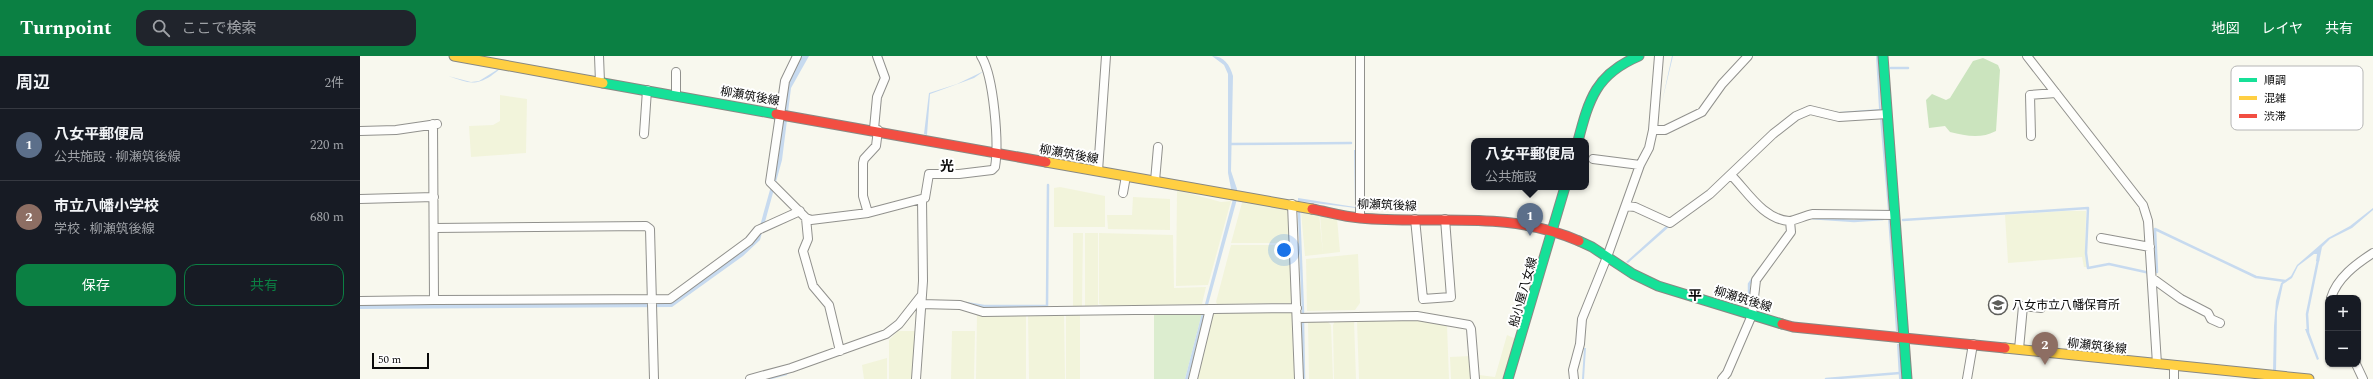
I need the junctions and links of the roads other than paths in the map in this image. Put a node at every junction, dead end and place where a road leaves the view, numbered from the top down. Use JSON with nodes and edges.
{"nodes":[{"id":1,"x":454,"y":56,"type":"edge"},
{"id":2,"x":599,"y":56,"type":"edge"},
{"id":3,"x":797,"y":56,"type":"edge"},
{"id":4,"x":877,"y":56,"type":"edge"},
{"id":5,"x":981,"y":56,"type":"edge"},
{"id":6,"x":1106,"y":56,"type":"edge"},
{"id":7,"x":1360,"y":56,"type":"edge"},
{"id":8,"x":1639,"y":56,"type":"edge"},
{"id":9,"x":1659,"y":56,"type":"edge"},
{"id":10,"x":1748,"y":56,"type":"edge"},
{"id":11,"x":1883,"y":56,"type":"edge"},
{"id":12,"x":2027,"y":56,"type":"edge"},
{"id":13,"x":676,"y":72,"type":"dead end"},
{"id":14,"x":600,"y":82,"type":"junction"},
{"id":15,"x":647,"y":90,"type":"junction"},
{"id":16,"x":2056,"y":93,"type":"junction"},
{"id":17,"x":676,"y":95,"type":"junction"},
{"id":18,"x":784,"y":114,"type":"junction"},
{"id":19,"x":1887,"y":114,"type":"junction"},
{"id":20,"x":876,"y":130,"type":"junction"},
{"id":21,"x":1653,"y":130,"type":"junction"},
{"id":22,"x":360,"y":131,"type":"edge"},
{"id":23,"x":644,"y":134,"type":"dead end"},
{"id":24,"x":2031,"y":136,"type":"dead end"},
{"id":25,"x":1579,"y":138,"type":"edge"},
{"id":26,"x":1158,"y":147,"type":"dead end"},
{"id":27,"x":998,"y":153,"type":"junction"},
{"id":28,"x":1593,"y":159,"type":"dead end"},
{"id":29,"x":1640,"y":165,"type":"junction"},
{"id":30,"x":1098,"y":171,"type":"junction"},
{"id":31,"x":1731,"y":174,"type":"junction"},
{"id":32,"x":1126,"y":176,"type":"junction"},
{"id":33,"x":1155,"y":181,"type":"junction"},
{"id":34,"x":1564,"y":190,"type":"edge"},
{"id":35,"x":1124,"y":193,"type":"dead end"},
{"id":36,"x":434,"y":197,"type":"junction"},
{"id":37,"x":360,"y":199,"type":"edge"},
{"id":38,"x":922,"y":199,"type":"junction"},
{"id":39,"x":1292,"y":204,"type":"junction"},
{"id":40,"x":1626,"y":206,"type":"junction"},
{"id":41,"x":800,"y":211,"type":"junction"},
{"id":42,"x":868,"y":213,"type":"junction"},
{"id":43,"x":1895,"y":215,"type":"junction"},
{"id":44,"x":806,"y":218,"type":"junction"},
{"id":45,"x":1360,"y":218,"type":"junction"},
{"id":46,"x":1414,"y":219,"type":"junction"},
{"id":47,"x":1445,"y":219,"type":"junction"},
{"id":48,"x":1790,"y":221,"type":"junction"},
{"id":49,"x":434,"y":228,"type":"junction"},
{"id":50,"x":1553,"y":230,"type":"junction"},
{"id":51,"x":2101,"y":238,"type":"dead end"},
{"id":52,"x":2150,"y":247,"type":"junction"},
{"id":53,"x":2373,"y":252,"type":"edge"},
{"id":54,"x":1607,"y":257,"type":"junction"},
{"id":55,"x":2152,"y":278,"type":"junction"},
{"id":56,"x":2332,"y":295,"type":"edge"},
{"id":57,"x":434,"y":300,"type":"junction"},
{"id":58,"x":921,"y":300,"type":"junction"},
{"id":59,"x":360,"y":301,"type":"edge"},
{"id":60,"x":652,"y":303,"type":"junction"},
{"id":61,"x":1297,"y":308,"type":"junction"},
{"id":62,"x":2041,"y":308,"type":"dead end"},
{"id":63,"x":1210,"y":309,"type":"junction"},
{"id":64,"x":1752,"y":314,"type":"junction"},
{"id":65,"x":1297,"y":318,"type":"junction"},
{"id":66,"x":2220,"y":323,"type":"dead end"},
{"id":67,"x":1904,"y":337,"type":"junction"},
{"id":68,"x":1973,"y":344,"type":"junction"},
{"id":69,"x":2019,"y":349,"type":"junction"},
{"id":70,"x":840,"y":351,"type":"junction"},
{"id":71,"x":2157,"y":364,"type":"junction"},
{"id":72,"x":2174,"y":366,"type":"junction"},
{"id":73,"x":2357,"y":367,"type":"edge"},
{"id":74,"x":654,"y":379,"type":"edge"},
{"id":75,"x":750,"y":379,"type":"edge"},
{"id":76,"x":916,"y":379,"type":"edge"},
{"id":77,"x":1193,"y":379,"type":"edge"},
{"id":78,"x":1298,"y":379,"type":"edge"},
{"id":79,"x":1475,"y":379,"type":"edge"},
{"id":80,"x":1508,"y":379,"type":"edge"},
{"id":81,"x":1574,"y":379,"type":"edge"},
{"id":82,"x":1722,"y":379,"type":"edge"},
{"id":83,"x":1907,"y":379,"type":"edge"},
{"id":84,"x":1967,"y":379,"type":"edge"},
{"id":85,"x":2174,"y":379,"type":"edge"},
{"id":86,"x":2309,"y":379,"type":"edge"},
{"id":87,"x":2363,"y":379,"type":"edge"}],
"edges":[{"from":1,"to":14,"type":"main road","name":"柳瀬筑後線"},
{"from":2,"to":14,"type":"street"},
{"from":3,"to":18,"type":"street"},
{"from":4,"to":20,"type":"street"},
{"from":5,"to":27,"type":"street"},
{"from":6,"to":30,"type":"street"},
{"from":7,"to":45,"type":"street"},
{"from":8,"to":25,"type":"main road"},
{"from":9,"to":21,"type":"street"},
{"from":10,"to":21,"type":"street"},
{"from":11,"to":19,"type":"main road"},
{"from":12,"to":16,"type":"street"},
{"from":13,"to":17,"type":"street"},
{"from":14,"to":15,"type":"main road","name":"柳瀬筑後線"},
{"from":15,"to":17,"type":"main road","name":"柳瀬筑後線"},
{"from":15,"to":23,"type":"street"},
{"from":16,"to":24,"type":"street"},
{"from":16,"to":52,"type":"street"},
{"from":17,"to":18,"type":"main road","name":"柳瀬筑後線"},
{"from":18,"to":20,"type":"main road","name":"柳瀬筑後線"},
{"from":18,"to":41,"type":"street"},
{"from":19,"to":31,"type":"street"},
{"from":19,"to":43,"type":"main road"},
{"from":20,"to":27,"type":"main road","name":"柳瀬筑後線"},
{"from":20,"to":42,"type":"street"},
{"from":21,"to":29,"type":"street"},
{"from":22,"to":36,"type":"street"},
{"from":26,"to":33,"type":"street"},
{"from":27,"to":30,"type":"main road","name":"柳瀬筑後線"},
{"from":27,"to":38,"type":"street"},
{"from":28,"to":29,"type":"street"},
{"from":29,"to":40,"type":"street"},
{"from":30,"to":32,"type":"main road","name":"柳瀬筑後線"},
{"from":31,"to":40,"type":"street"},
{"from":31,"to":48,"type":"street"},
{"from":32,"to":33,"type":"main road","name":"柳瀬筑後線"},
{"from":32,"to":35,"type":"street"},
{"from":33,"to":39,"type":"main road","name":"柳瀬筑後線"},
{"from":34,"to":50,"type":"main road","name":"船小屋八女線"},
{"from":36,"to":37,"type":"street"},
{"from":36,"to":49,"type":"street"},
{"from":38,"to":42,"type":"street"},
{"from":38,"to":58,"type":"street"},
{"from":39,"to":45,"type":"main road","name":"柳瀬筑後線"},
{"from":39,"to":61,"type":"street"},
{"from":40,"to":54,"type":"street"},
{"from":41,"to":44,"type":"street"},
{"from":41,"to":60,"type":"street"},
{"from":42,"to":44,"type":"street"},
{"from":43,"to":48,"type":"street"},
{"from":43,"to":67,"type":"main road"},
{"from":44,"to":70,"type":"street"},
{"from":45,"to":46,"type":"main road","name":"柳瀬筑後線"},
{"from":46,"to":47,"type":"main road","name":"柳瀬筑後線"},
{"from":46,"to":47,"type":"street"},
{"from":47,"to":50,"type":"main road","name":"柳瀬筑後線"},
{"from":48,"to":64,"type":"street"},
{"from":49,"to":57,"type":"street"},
{"from":49,"to":60,"type":"street"},
{"from":50,"to":54,"type":"main road","name":"柳瀬筑後線"},
{"from":50,"to":80,"type":"main road","name":"船小屋八女線"},
{"from":51,"to":52,"type":"street"},
{"from":52,"to":55,"type":"street"},
{"from":53,"to":56,"type":"street"},
{"from":54,"to":64,"type":"main road","name":"柳瀬筑後線"},
{"from":54,"to":81,"type":"street"},
{"from":55,"to":66,"type":"street"},
{"from":55,"to":71,"type":"street"},
{"from":57,"to":59,"type":"street"},
{"from":57,"to":60,"type":"street"},
{"from":58,"to":63,"type":"street"},
{"from":58,"to":70,"type":"street"},
{"from":58,"to":76,"type":"street"},
{"from":60,"to":74,"type":"street"},
{"from":61,"to":63,"type":"street"},
{"from":61,"to":65,"type":"street"},
{"from":62,"to":69,"type":"street"},
{"from":63,"to":77,"type":"street"},
{"from":64,"to":67,"type":"main road","name":"柳瀬筑後線"},
{"from":64,"to":82,"type":"street"},
{"from":65,"to":78,"type":"street"},
{"from":65,"to":79,"type":"street"},
{"from":67,"to":68,"type":"main road","name":"柳瀬筑後線"},
{"from":67,"to":83,"type":"main road"},
{"from":68,"to":69,"type":"main road","name":"柳瀬筑後線"},
{"from":68,"to":84,"type":"street"},
{"from":69,"to":71,"type":"main road","name":"柳瀬筑後線"},
{"from":70,"to":75,"type":"street"},
{"from":71,"to":72,"type":"main road","name":"柳瀬筑後線"},
{"from":72,"to":85,"type":"street"},
{"from":72,"to":86,"type":"main road","name":"柳瀬筑後線"},
{"from":73,"to":87,"type":"street"}]}
